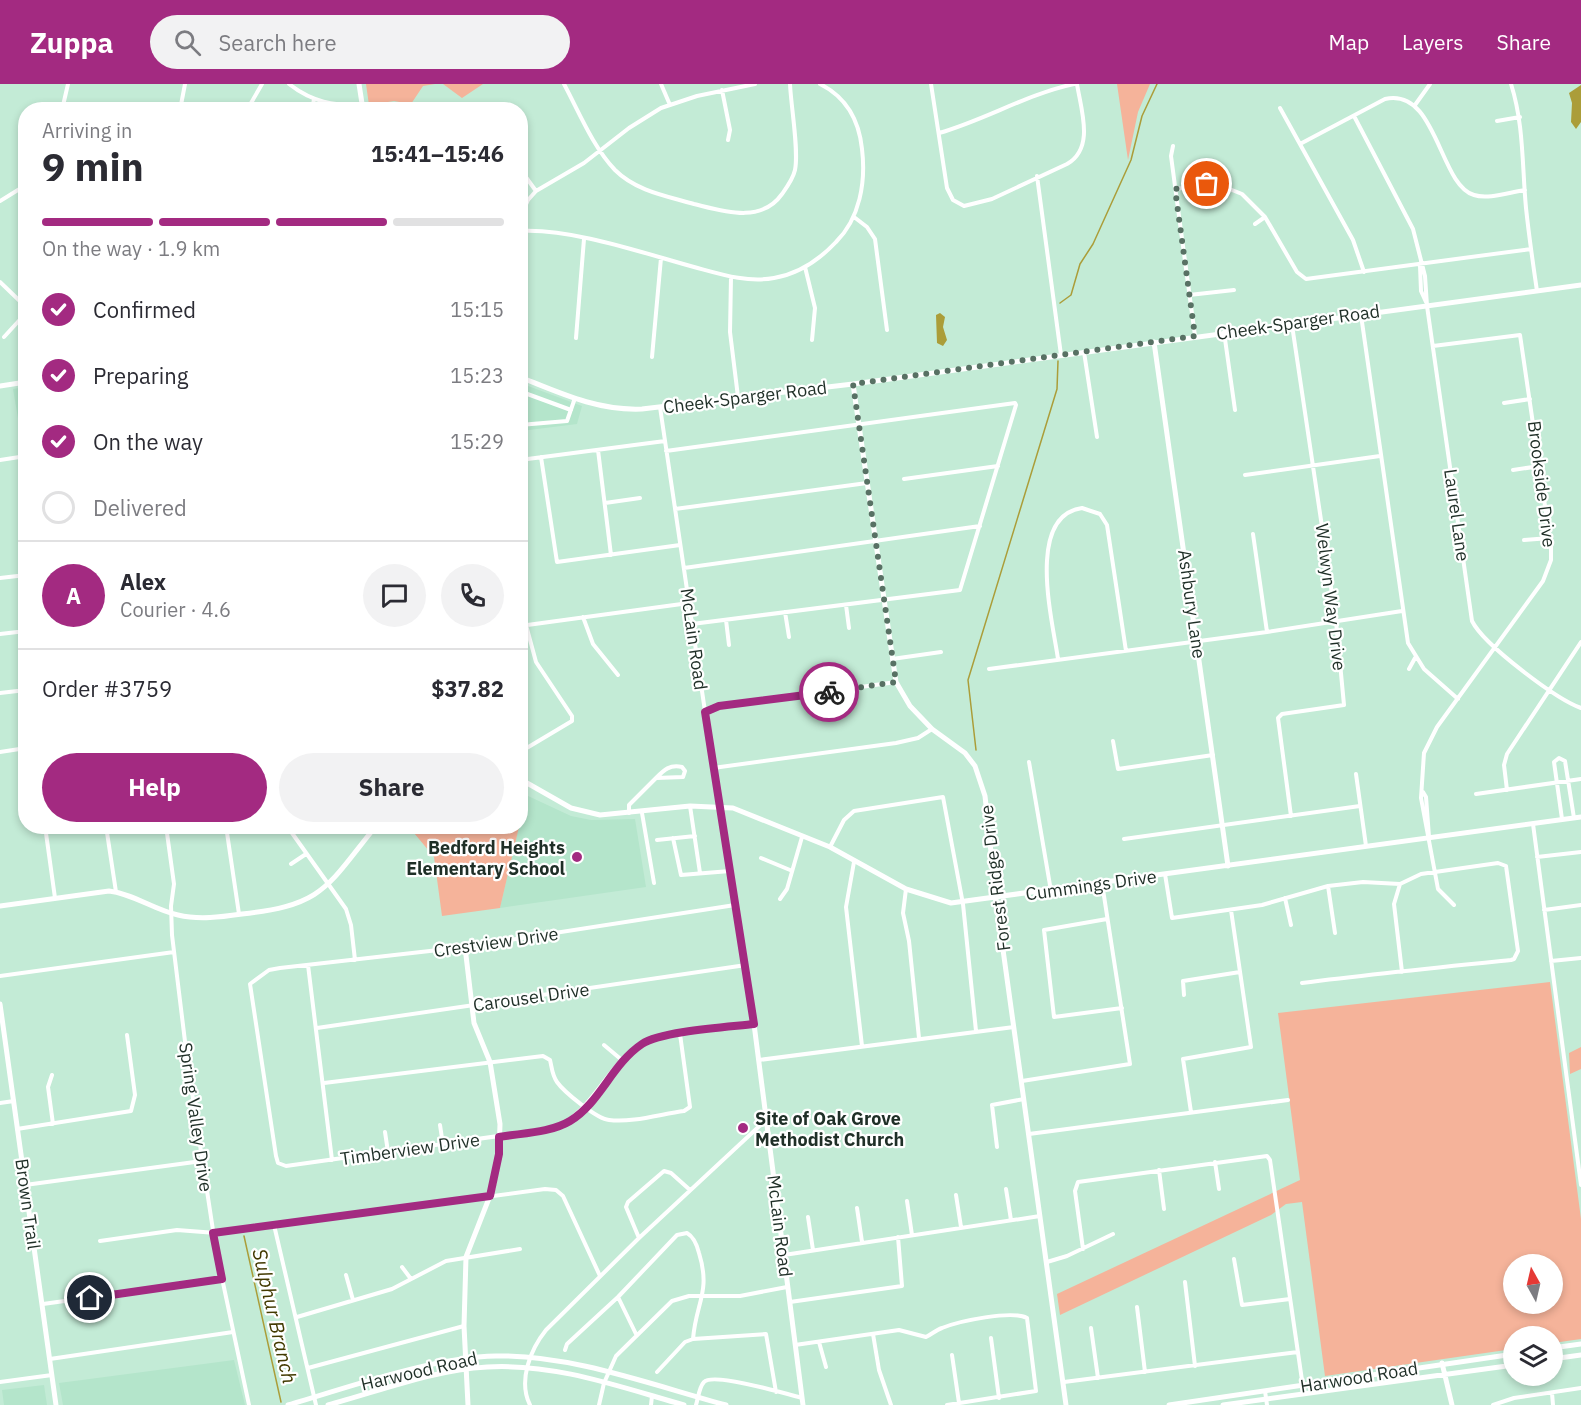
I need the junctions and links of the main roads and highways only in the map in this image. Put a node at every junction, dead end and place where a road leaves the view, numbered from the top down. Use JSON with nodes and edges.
{"nodes":[{"id":1,"x":359,"y":84,"type":"edge"},
{"id":2,"x":362,"y":102,"type":"edge"},
{"id":3,"x":1581,"y":285,"type":"edge"},
{"id":4,"x":1154,"y":342,"type":"junction"},
{"id":5,"x":528,"y":380,"type":"edge"},
{"id":6,"x":18,"y":383,"type":"edge"},
{"id":7,"x":853,"y":384,"type":"junction"},
{"id":8,"x":0,"y":386,"type":"edge"},
{"id":9,"x":528,"y":784,"type":"edge"},
{"id":10,"x":719,"y":806,"type":"junction"},
{"id":11,"x":1581,"y":817,"type":"edge"},
{"id":12,"x":370,"y":834,"type":"edge"},
{"id":13,"x":1228,"y":866,"type":"junction"},
{"id":14,"x":996,"y":899,"type":"junction"},
{"id":15,"x":0,"y":906,"type":"edge"},
{"id":16,"x":465,"y":947,"type":"road end"},
{"id":17,"x":0,"y":1004,"type":"edge"},
{"id":18,"x":1581,"y":1344,"type":"edge"},
{"id":19,"x":1563,"y":1346,"type":"edge"},
{"id":20,"x":1581,"y":1355,"type":"edge"},
{"id":21,"x":1503,"y":1356,"type":"edge"},
{"id":22,"x":1563,"y":1357,"type":"edge"},
{"id":23,"x":465,"y":1358,"type":"junction"},
{"id":24,"x":1442,"y":1364,"type":"junction"},
{"id":25,"x":1503,"y":1366,"type":"edge"},
{"id":26,"x":465,"y":1370,"type":"junction"},
{"id":27,"x":1444,"y":1374,"type":"junction"},
{"id":28,"x":803,"y":1402,"type":"edge"},
{"id":29,"x":1267,"y":1402,"type":"edge"},
{"id":30,"x":56,"y":1405,"type":"edge"},
{"id":31,"x":288,"y":1405,"type":"edge"},
{"id":32,"x":328,"y":1405,"type":"edge"},
{"id":33,"x":468,"y":1405,"type":"edge"},
{"id":34,"x":684,"y":1405,"type":"edge"},
{"id":35,"x":726,"y":1405,"type":"edge"},
{"id":36,"x":1066,"y":1405,"type":"edge"},
{"id":37,"x":1169,"y":1405,"type":"edge"},
{"id":38,"x":1223,"y":1405,"type":"edge"},
{"id":39,"x":1452,"y":1405,"type":"edge"}],
"edges":[{"from":1,"to":2,"type":"main road"},
{"from":3,"to":4,"type":"main road","name":"Cheek-Sparger Road"},
{"from":4,"to":7,"type":"main road","name":"Cheek-Sparger Road"},
{"from":4,"to":13,"type":"main road","name":"Ashbury Lane"},
{"from":5,"to":7,"type":"main road","name":"Cheek-Sparger Road"},
{"from":6,"to":8,"type":"main road"},
{"from":7,"to":14,"type":"main road","name":"Forest Ridge Drive"},
{"from":9,"to":10,"type":"main road","name":"Cummings Drive"},
{"from":10,"to":14,"type":"main road","name":"Cummings Drive"},
{"from":10,"to":28,"type":"main road","name":"McLain Road"},
{"from":11,"to":13,"type":"main road","name":"Cummings Drive"},
{"from":12,"to":15,"type":"main road"},
{"from":13,"to":14,"type":"main road","name":"Cummings Drive"},
{"from":14,"to":36,"type":"main road","name":"Forest Ridge Drive"},
{"from":16,"to":23,"type":"main road"},
{"from":17,"to":30,"type":"main road","name":"Brown Trail"},
{"from":18,"to":19,"type":"main road"},
{"from":20,"to":22,"type":"main road"},
{"from":21,"to":24,"type":"main road","name":"Harwood Road"},
{"from":23,"to":26,"type":"main road"},
{"from":23,"to":31,"type":"main road","name":"Harwood Road"},
{"from":23,"to":35,"type":"main road","name":"Harwood Road"},
{"from":24,"to":27,"type":"main road"},
{"from":24,"to":37,"type":"main road","name":"Harwood Road"},
{"from":25,"to":27,"type":"main road","name":"Harwood Road"},
{"from":26,"to":32,"type":"main road","name":"Harwood Road"},
{"from":26,"to":33,"type":"main road"},
{"from":26,"to":34,"type":"main road","name":"Harwood Road"},
{"from":27,"to":29,"type":"main road","name":"Harwood Road"},
{"from":27,"to":39,"type":"main road"},
{"from":29,"to":38,"type":"main road","name":"Harwood Road"}]}
